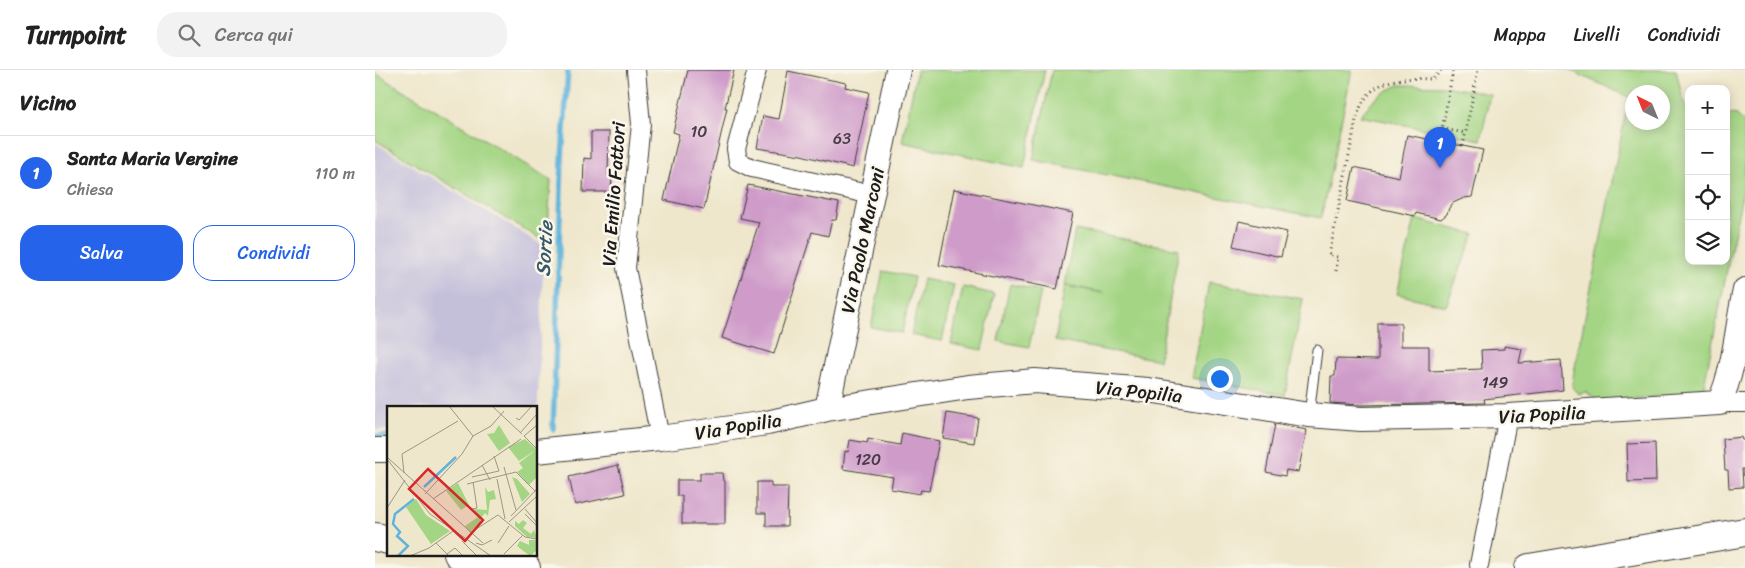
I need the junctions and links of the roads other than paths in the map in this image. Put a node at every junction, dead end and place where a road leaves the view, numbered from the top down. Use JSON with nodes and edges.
{"nodes":[{"id":1,"x":636,"y":70,"type":"edge"},
{"id":2,"x":757,"y":70,"type":"edge"},
{"id":3,"x":898,"y":70,"type":"edge"},
{"id":4,"x":871,"y":195,"type":"junction"},
{"id":5,"x":1745,"y":290,"type":"edge"},
{"id":6,"x":1317,"y":350,"type":"dead end"},
{"id":7,"x":1719,"y":403,"type":"junction"},
{"id":8,"x":1745,"y":403,"type":"edge"},
{"id":9,"x":827,"y":409,"type":"junction"},
{"id":10,"x":1309,"y":415,"type":"junction"},
{"id":11,"x":1508,"y":416,"type":"junction"},
{"id":12,"x":660,"y":438,"type":"junction"},
{"id":13,"x":537,"y":451,"type":"edge"},
{"id":14,"x":1745,"y":514,"type":"edge"},
{"id":15,"x":1745,"y":532,"type":"edge"},
{"id":16,"x":1699,"y":540,"type":"junction"},
{"id":17,"x":1745,"y":544,"type":"edge"},
{"id":18,"x":468,"y":556,"type":"edge"},
{"id":19,"x":1597,"y":558,"type":"junction"},
{"id":20,"x":1479,"y":565,"type":"dead end"},
{"id":21,"x":526,"y":568,"type":"edge"},
{"id":22,"x":1529,"y":568,"type":"edge"}],
"edges":[{"from":1,"to":12,"type":"street","name":"Via Emilio Fattori"},
{"from":2,"to":4,"type":"street"},
{"from":3,"to":4,"type":"street","name":"Via Paolo Marconi"},
{"from":4,"to":9,"type":"street","name":"Via Paolo Marconi"},
{"from":5,"to":7,"type":"street"},
{"from":6,"to":10,"type":"lane"},
{"from":7,"to":8,"type":"street","name":"Via Popilia"},
{"from":7,"to":11,"type":"street","name":"Via Popilia"},
{"from":9,"to":10,"type":"street","name":"Via Popilia"},
{"from":9,"to":12,"type":"street","name":"Via Popilia"},
{"from":10,"to":11,"type":"street","name":"Via Popilia"},
{"from":11,"to":20,"type":"street"},
{"from":12,"to":13,"type":"street","name":"Via Popilia"},
{"from":14,"to":19,"type":"main road"},
{"from":15,"to":16,"type":"main road"},
{"from":16,"to":17,"type":"main road"},
{"from":16,"to":19,"type":"main road"},
{"from":18,"to":21,"type":"main road"},
{"from":19,"to":22,"type":"main road"}]}
